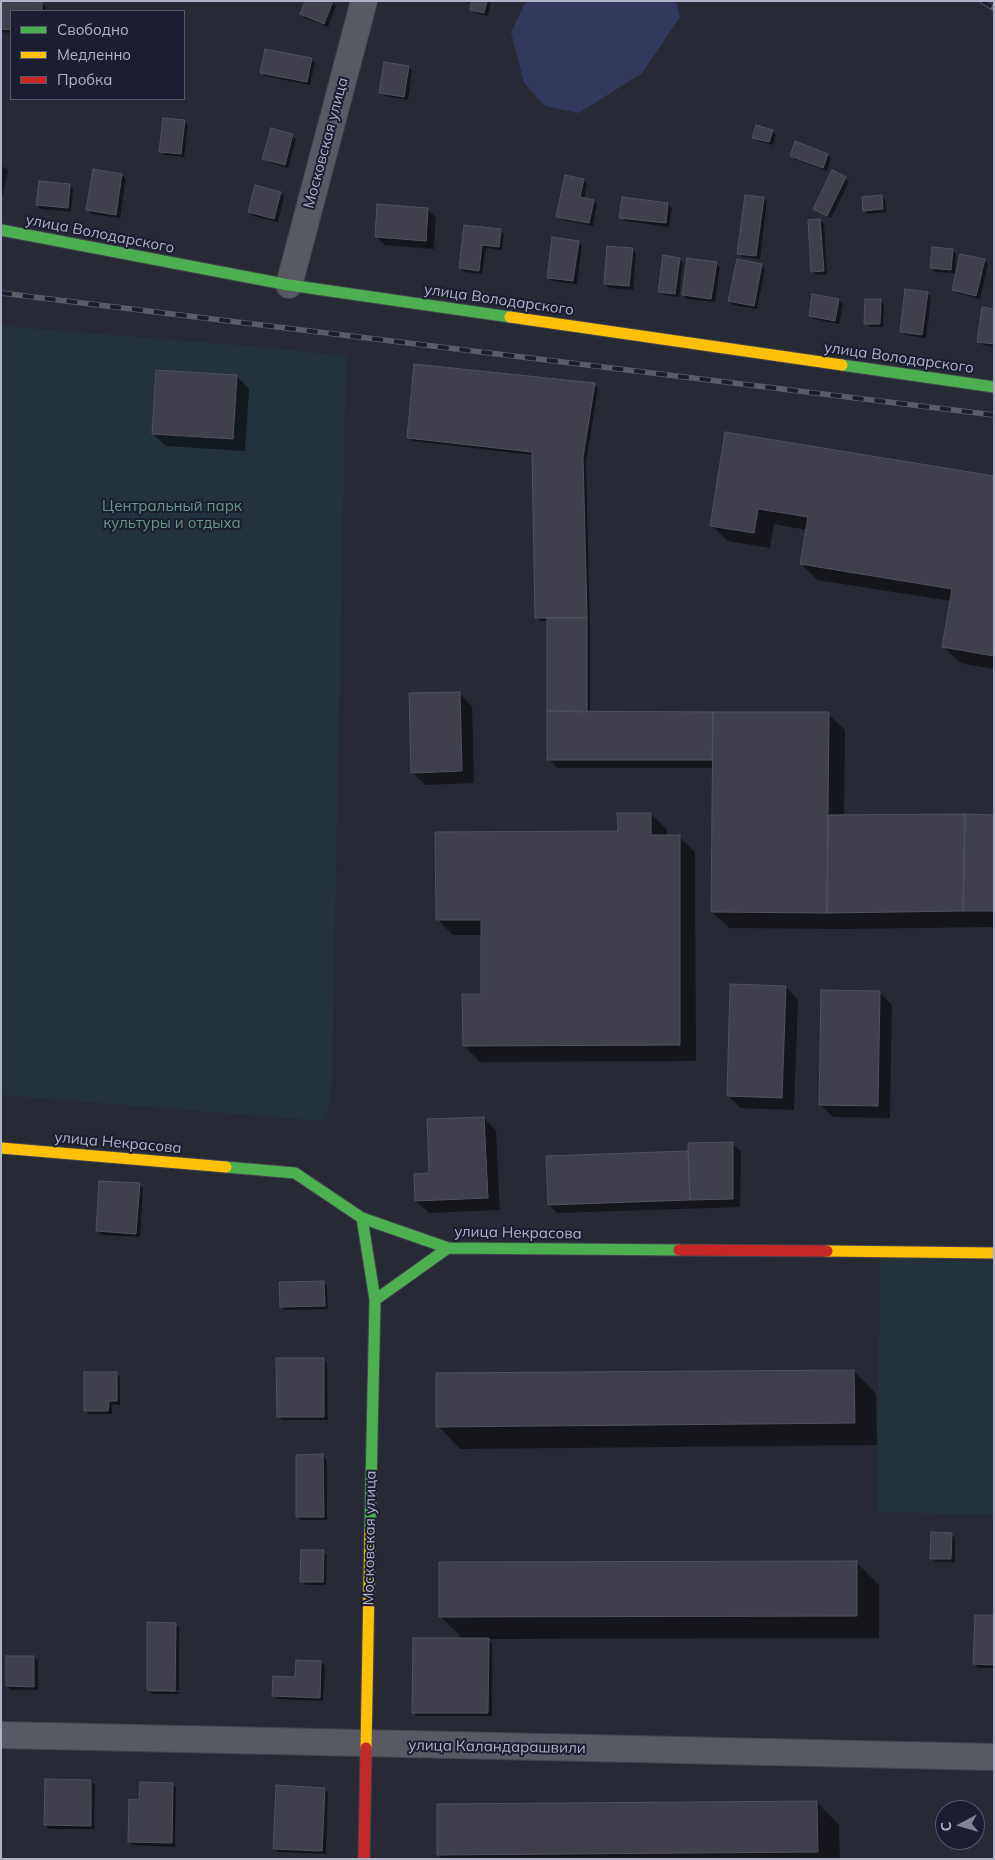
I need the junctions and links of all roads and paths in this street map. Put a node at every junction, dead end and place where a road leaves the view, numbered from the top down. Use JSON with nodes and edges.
{"nodes":[{"id":1,"x":364,"y":1,"type":"edge"},
{"id":2,"x":1,"y":230,"type":"edge"},
{"id":3,"x":289,"y":285,"type":"junction"},
{"id":4,"x":994,"y":387,"type":"edge"},
{"id":5,"x":1,"y":1148,"type":"edge"},
{"id":6,"x":362,"y":1218,"type":"junction"},
{"id":7,"x":448,"y":1248,"type":"junction"},
{"id":8,"x":994,"y":1253,"type":"edge"},
{"id":9,"x":374,"y":1300,"type":"junction"},
{"id":10,"x":1,"y":1734,"type":"edge"},
{"id":11,"x":365,"y":1744,"type":"junction"},
{"id":12,"x":994,"y":1757,"type":"edge"},
{"id":13,"x":364,"y":1859,"type":"edge"}],
"edges":[{"from":1,"to":3,"type":"street","name":"Московская улица"},
{"from":2,"to":3,"type":"street","name":"улица Володарского"},
{"from":3,"to":4,"type":"street","name":"улица Володарского"},
{"from":5,"to":6,"type":"street","name":"улица Некрасова"},
{"from":6,"to":7,"type":"street","name":"улица Некрасова"},
{"from":6,"to":9,"type":"street","name":"Московская улица"},
{"from":7,"to":8,"type":"street","name":"улица Некрасова"},
{"from":7,"to":9,"type":"street"},
{"from":9,"to":11,"type":"street","name":"Московская улица"},
{"from":10,"to":11,"type":"street","name":"улица Каландарашвили"},
{"from":11,"to":12,"type":"street","name":"улица Каландарашвили"},
{"from":11,"to":13,"type":"street","name":"Московская улица"}]}
